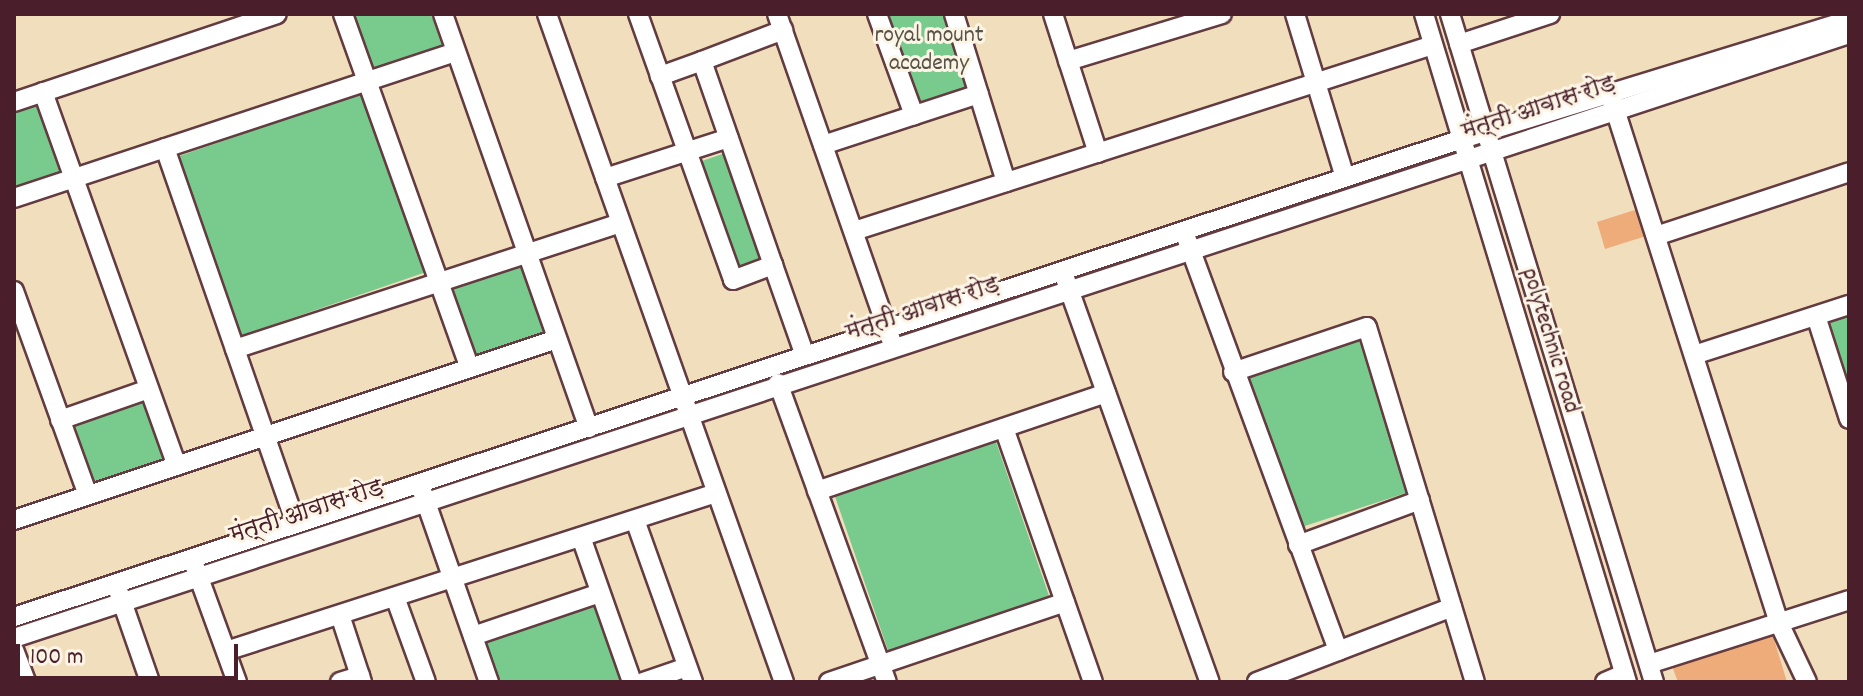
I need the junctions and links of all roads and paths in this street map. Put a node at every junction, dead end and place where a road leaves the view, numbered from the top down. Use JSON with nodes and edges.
{"nodes":[{"id":1,"x":277,"y":14,"type":"edge"},
{"id":2,"x":343,"y":14,"type":"edge"},
{"id":3,"x":443,"y":14,"type":"edge"},
{"id":4,"x":547,"y":14,"type":"edge"},
{"id":5,"x":638,"y":14,"type":"edge"},
{"id":6,"x":877,"y":14,"type":"edge"},
{"id":7,"x":954,"y":14,"type":"edge"},
{"id":8,"x":1053,"y":14,"type":"edge"},
{"id":9,"x":1222,"y":14,"type":"edge"},
{"id":10,"x":1295,"y":14,"type":"edge"},
{"id":11,"x":1424,"y":14,"type":"edge"},
{"id":12,"x":1450,"y":14,"type":"edge"},
{"id":13,"x":1550,"y":14,"type":"edge"},
{"id":14,"x":1849,"y":20,"type":"edge"},
{"id":15,"x":780,"y":22,"type":"edge"},
{"id":16,"x":1821,"y":28,"type":"edge"},
{"id":17,"x":1849,"y":34,"type":"edge"},
{"id":18,"x":1459,"y":44,"type":"junction"},
{"id":19,"x":1433,"y":45,"type":"junction"},
{"id":20,"x":456,"y":52,"type":"junction"},
{"id":21,"x":702,"y":61,"type":"junction"},
{"id":22,"x":1068,"y":61,"type":"junction"},
{"id":23,"x":660,"y":76,"type":"junction"},
{"id":24,"x":367,"y":82,"type":"junction"},
{"id":25,"x":1315,"y":83,"type":"junction"},
{"id":26,"x":43,"y":92,"type":"junction"},
{"id":27,"x":979,"y":94,"type":"junction"},
{"id":28,"x":14,"y":102,"type":"edge"},
{"id":29,"x":1613,"y":102,"type":"junction"},
{"id":30,"x":914,"y":115,"type":"junction"},
{"id":31,"x":729,"y":138,"type":"junction"},
{"id":32,"x":1489,"y":141,"type":"junction"},
{"id":33,"x":823,"y":145,"type":"junction"},
{"id":34,"x":165,"y":148,"type":"junction"},
{"id":35,"x":1465,"y":148,"type":"junction"},
{"id":36,"x":687,"y":151,"type":"junction"},
{"id":37,"x":1098,"y":153,"type":"junction"},
{"id":38,"x":1849,"y":172,"type":"edge"},
{"id":39,"x":74,"y":178,"type":"junction"},
{"id":40,"x":605,"y":178,"type":"junction"},
{"id":41,"x":1345,"y":178,"type":"junction"},
{"id":42,"x":1006,"y":182,"type":"junction"},
{"id":43,"x":14,"y":198,"type":"edge"},
{"id":44,"x":620,"y":223,"type":"junction"},
{"id":45,"x":854,"y":231,"type":"junction"},
{"id":46,"x":1656,"y":236,"type":"junction"},
{"id":47,"x":1186,"y":240,"type":"junction"},
{"id":48,"x":527,"y":253,"type":"junction"},
{"id":49,"x":773,"y":265,"type":"junction"},
{"id":50,"x":1066,"y":279,"type":"junction"},
{"id":51,"x":439,"y":282,"type":"junction"},
{"id":52,"x":14,"y":291,"type":"edge"},
{"id":53,"x":1849,"y":305,"type":"edge"},
{"id":54,"x":1816,"y":316,"type":"junction"},
{"id":55,"x":891,"y":337,"type":"junction"},
{"id":56,"x":557,"y":339,"type":"junction"},
{"id":57,"x":235,"y":349,"type":"junction"},
{"id":58,"x":1694,"y":355,"type":"junction"},
{"id":59,"x":805,"y":356,"type":"junction"},
{"id":60,"x":470,"y":368,"type":"junction"},
{"id":61,"x":1233,"y":372,"type":"junction"},
{"id":62,"x":778,"y":383,"type":"junction"},
{"id":63,"x":149,"y":389,"type":"junction"},
{"id":64,"x":1106,"y":393,"type":"junction"},
{"id":65,"x":684,"y":405,"type":"junction"},
{"id":66,"x":1849,"y":419,"type":"edge"},
{"id":67,"x":60,"y":420,"type":"junction"},
{"id":68,"x":589,"y":428,"type":"junction"},
{"id":69,"x":1004,"y":428,"type":"junction"},
{"id":70,"x":266,"y":436,"type":"junction"},
{"id":71,"x":177,"y":466,"type":"junction"},
{"id":72,"x":422,"y":491,"type":"junction"},
{"id":73,"x":817,"y":491,"type":"junction"},
{"id":74,"x":716,"y":493,"type":"junction"},
{"id":75,"x":88,"y":495,"type":"junction"},
{"id":76,"x":1420,"y":500,"type":"junction"},
{"id":77,"x":14,"y":520,"type":"edge"},
{"id":78,"x":635,"y":520,"type":"junction"},
{"id":79,"x":296,"y":524,"type":"junction"},
{"id":80,"x":581,"y":537,"type":"junction"},
{"id":81,"x":1298,"y":545,"type":"junction"},
{"id":82,"x":195,"y":566,"type":"junction"},
{"id":83,"x":453,"y":578,"type":"junction"},
{"id":84,"x":118,"y":592,"type":"junction"},
{"id":85,"x":600,"y":593,"type":"junction"},
{"id":86,"x":395,"y":597,"type":"junction"},
{"id":87,"x":1849,"y":600,"type":"edge"},
{"id":88,"x":1065,"y":602,"type":"junction"},
{"id":89,"x":1452,"y":607,"type":"junction"},
{"id":90,"x":340,"y":615,"type":"junction"},
{"id":91,"x":14,"y":617,"type":"edge"},
{"id":92,"x":1779,"y":623,"type":"junction"},
{"id":93,"x":473,"y":636,"type":"junction"},
{"id":94,"x":14,"y":638,"type":"edge"},
{"id":95,"x":14,"y":650,"type":"edge"},
{"id":96,"x":226,"y":651,"type":"junction"},
{"id":97,"x":1338,"y":651,"type":"junction"},
{"id":98,"x":884,"y":673,"type":"edge"},
{"id":99,"x":1652,"y":673,"type":"edge"},
{"id":100,"x":690,"y":674,"type":"edge"},
{"id":101,"x":1626,"y":678,"type":"edge"},
{"id":102,"x":361,"y":679,"type":"edge"},
{"id":103,"x":26,"y":682,"type":"edge"},
{"id":104,"x":150,"y":682,"type":"edge"},
{"id":105,"x":237,"y":682,"type":"edge"},
{"id":106,"x":340,"y":682,"type":"edge"},
{"id":107,"x":426,"y":682,"type":"edge"},
{"id":108,"x":489,"y":682,"type":"edge"},
{"id":109,"x":632,"y":682,"type":"edge"},
{"id":110,"x":643,"y":682,"type":"edge"},
{"id":111,"x":784,"y":682,"type":"edge"},
{"id":112,"x":829,"y":682,"type":"edge"},
{"id":113,"x":1093,"y":682,"type":"edge"},
{"id":114,"x":1210,"y":682,"type":"edge"},
{"id":115,"x":1257,"y":682,"type":"edge"},
{"id":116,"x":1475,"y":682,"type":"edge"},
{"id":117,"x":1605,"y":682,"type":"edge"},
{"id":118,"x":1807,"y":682,"type":"edge"}],
"edges":[{"from":1,"to":26,"type":"street"},
{"from":2,"to":24,"type":"street"},
{"from":3,"to":20,"type":"street"},
{"from":4,"to":40,"type":"street"},
{"from":5,"to":23,"type":"street"},
{"from":6,"to":30,"type":"street"},
{"from":7,"to":27,"type":"street"},
{"from":8,"to":22,"type":"street"},
{"from":9,"to":22,"type":"street"},
{"from":10,"to":25,"type":"street"},
{"from":11,"to":19,"type":"street","name":"polytechnic road"},
{"from":12,"to":18,"type":"street"},
{"from":13,"to":18,"type":"street"},
{"from":14,"to":16,"type":"street"},
{"from":15,"to":21,"type":"street"},
{"from":15,"to":33,"type":"street"},
{"from":16,"to":17,"type":"street","name":"मंत्ती आवास रोड़"},
{"from":16,"to":29,"type":"street","name":"मंत्ती आवास रोड़"},
{"from":18,"to":32,"type":"street"},
{"from":19,"to":25,"type":"street"},
{"from":19,"to":35,"type":"street","name":"polytechnic road"},
{"from":20,"to":24,"type":"street"},
{"from":20,"to":48,"type":"street"},
{"from":21,"to":23,"type":"street"},
{"from":21,"to":31,"type":"street"},
{"from":22,"to":37,"type":"street"},
{"from":23,"to":36,"type":"street"},
{"from":24,"to":34,"type":"street"},
{"from":24,"to":51,"type":"street"},
{"from":25,"to":37,"type":"street"},
{"from":25,"to":41,"type":"street"},
{"from":26,"to":28,"type":"street"},
{"from":26,"to":39,"type":"street"},
{"from":27,"to":30,"type":"street"},
{"from":27,"to":42,"type":"street"},
{"from":29,"to":32,"type":"street","name":"मंत्ती आवास रोड़"},
{"from":29,"to":46,"type":"street"},
{"from":30,"to":33,"type":"street"},
{"from":31,"to":36,"type":"street"},
{"from":31,"to":49,"type":"street"},
{"from":32,"to":35,"type":"street","name":"मंत्ती आवास रोड़"},
{"from":32,"to":99,"type":"street"},
{"from":33,"to":45,"type":"street"},
{"from":34,"to":39,"type":"street"},
{"from":34,"to":57,"type":"street"},
{"from":35,"to":41,"type":"street"},
{"from":35,"to":47,"type":"street","name":"मंत्ती आवास रोड़"},
{"from":35,"to":101,"type":"street","name":"polytechnic road"},
{"from":36,"to":40,"type":"street"},
{"from":36,"to":49,"type":"street"},
{"from":37,"to":42,"type":"street"},
{"from":38,"to":46,"type":"street"},
{"from":39,"to":43,"type":"street"},
{"from":39,"to":63,"type":"street"},
{"from":40,"to":44,"type":"street"},
{"from":41,"to":47,"type":"street"},
{"from":42,"to":45,"type":"street"},
{"from":44,"to":48,"type":"street"},
{"from":44,"to":65,"type":"street"},
{"from":45,"to":55,"type":"street"},
{"from":46,"to":58,"type":"street"},
{"from":47,"to":50,"type":"street","name":"मंत्ती आवास रोड़"},
{"from":47,"to":61,"type":"street"},
{"from":48,"to":51,"type":"street"},
{"from":48,"to":56,"type":"street"},
{"from":49,"to":59,"type":"street"},
{"from":50,"to":55,"type":"street","name":"मंत्ती आवास रोड़"},
{"from":50,"to":64,"type":"street"},
{"from":51,"to":57,"type":"street"},
{"from":51,"to":60,"type":"street"},
{"from":52,"to":67,"type":"street"},
{"from":53,"to":54,"type":"street"},
{"from":54,"to":58,"type":"street"},
{"from":54,"to":66,"type":"street"},
{"from":55,"to":59,"type":"street"},
{"from":55,"to":62,"type":"street","name":"मंत्ती आवास रोड़"},
{"from":56,"to":60,"type":"street"},
{"from":56,"to":68,"type":"street"},
{"from":57,"to":70,"type":"street"},
{"from":58,"to":92,"type":"street"},
{"from":59,"to":65,"type":"street"},
{"from":60,"to":70,"type":"street"},
{"from":61,"to":76,"type":"street"},
{"from":61,"to":81,"type":"street"},
{"from":62,"to":65,"type":"street","name":"मंत्ती आवास रोड़"},
{"from":62,"to":73,"type":"street"},
{"from":63,"to":67,"type":"street"},
{"from":63,"to":71,"type":"street"},
{"from":64,"to":69,"type":"street"},
{"from":64,"to":114,"type":"street"},
{"from":65,"to":68,"type":"street"},
{"from":65,"to":72,"type":"street","name":"मंत्ती आवास रोड़"},
{"from":65,"to":74,"type":"street"},
{"from":67,"to":75,"type":"street"},
{"from":68,"to":72,"type":"street"},
{"from":69,"to":73,"type":"street"},
{"from":69,"to":88,"type":"street"},
{"from":70,"to":71,"type":"street"},
{"from":70,"to":79,"type":"street"},
{"from":71,"to":75,"type":"street"},
{"from":72,"to":79,"type":"street"},
{"from":72,"to":82,"type":"street","name":"मंत्ती आवास रोड़"},
{"from":72,"to":83,"type":"street"},
{"from":73,"to":98,"type":"street"},
{"from":74,"to":78,"type":"street"},
{"from":74,"to":111,"type":"street"},
{"from":75,"to":77,"type":"street"},
{"from":76,"to":81,"type":"street"},
{"from":76,"to":89,"type":"street"},
{"from":78,"to":80,"type":"street"},
{"from":78,"to":100,"type":"street"},
{"from":79,"to":82,"type":"street"},
{"from":80,"to":83,"type":"street"},
{"from":80,"to":85,"type":"street"},
{"from":81,"to":97,"type":"street"},
{"from":82,"to":84,"type":"street","name":"मंत्ती आवास रोड़"},
{"from":82,"to":96,"type":"street"},
{"from":83,"to":86,"type":"street"},
{"from":83,"to":93,"type":"street"},
{"from":84,"to":91,"type":"street"},
{"from":84,"to":94,"type":"street","name":"मंत्ती आवास रोड़"},
{"from":84,"to":104,"type":"street"},
{"from":85,"to":93,"type":"street"},
{"from":85,"to":109,"type":"street"},
{"from":86,"to":90,"type":"street"},
{"from":86,"to":107,"type":"street"},
{"from":87,"to":92,"type":"street"},
{"from":88,"to":98,"type":"street"},
{"from":88,"to":113,"type":"street"},
{"from":89,"to":97,"type":"street"},
{"from":89,"to":116,"type":"street"},
{"from":90,"to":96,"type":"street"},
{"from":90,"to":102,"type":"street"},
{"from":92,"to":99,"type":"street"},
{"from":92,"to":118,"type":"street"},
{"from":93,"to":108,"type":"street"},
{"from":95,"to":103,"type":"street"},
{"from":96,"to":105,"type":"street"},
{"from":97,"to":115,"type":"street"},
{"from":98,"to":112,"type":"street"},
{"from":100,"to":110,"type":"street"},
{"from":101,"to":117,"type":"street"},
{"from":102,"to":106,"type":"street"}]}
